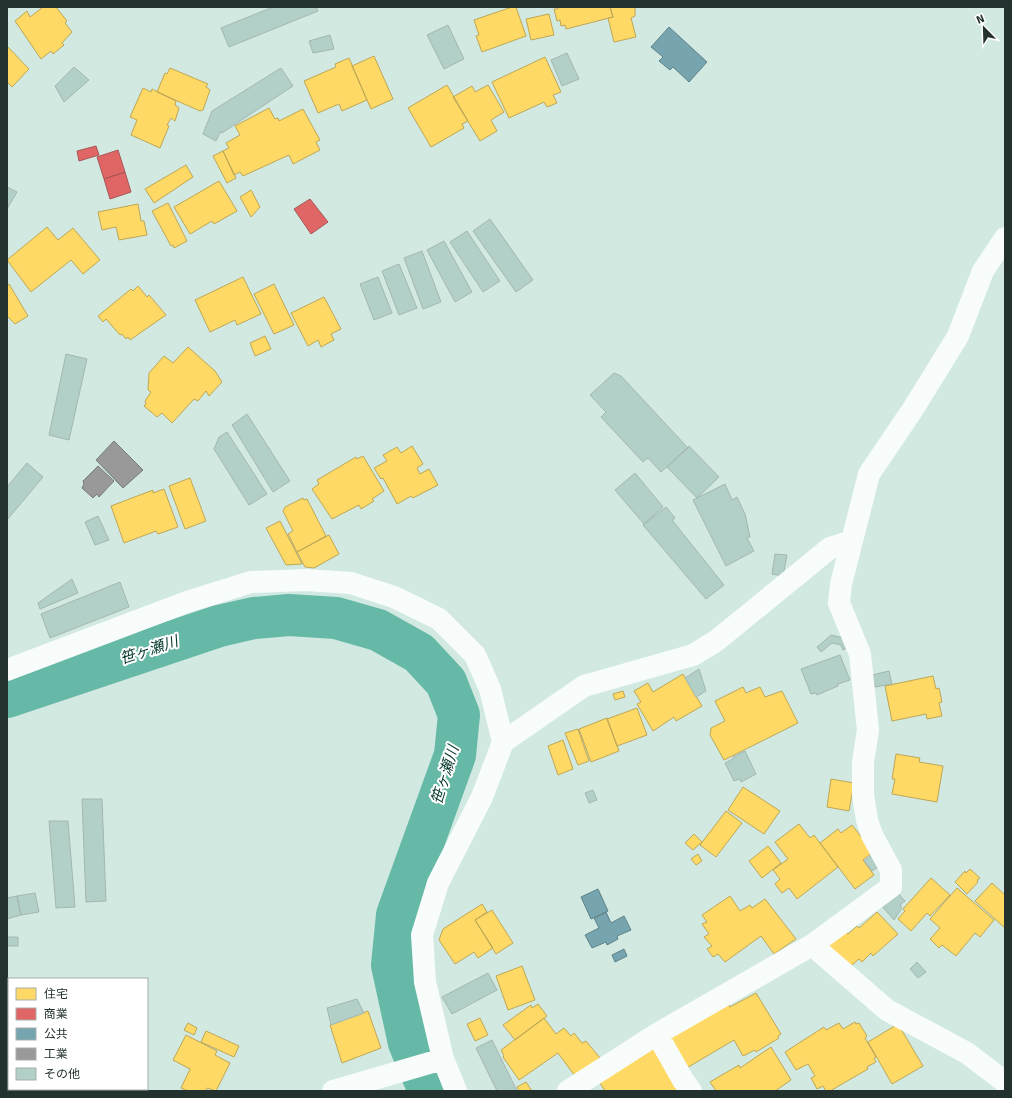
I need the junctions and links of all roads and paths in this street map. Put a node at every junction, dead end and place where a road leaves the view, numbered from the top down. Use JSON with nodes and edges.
{"nodes":[{"id":1,"x":1005,"y":238,"type":"edge"},
{"id":2,"x":852,"y":541,"type":"junction"},
{"id":3,"x":7,"y":670,"type":"edge"},
{"id":4,"x":503,"y":742,"type":"junction"},
{"id":5,"x":812,"y":945,"type":"junction"},
{"id":6,"x":657,"y":1034,"type":"junction"},
{"id":7,"x":438,"y":1061,"type":"junction"},
{"id":8,"x":1005,"y":1082,"type":"edge"},
{"id":9,"x":333,"y":1091,"type":"edge"},
{"id":10,"x":456,"y":1091,"type":"edge"},
{"id":11,"x":568,"y":1091,"type":"edge"},
{"id":12,"x":691,"y":1091,"type":"edge"}],
"edges":[{"from":1,"to":2,"type":"street"},
{"from":2,"to":4,"type":"street"},
{"from":2,"to":5,"type":"street"},
{"from":3,"to":4,"type":"street"},
{"from":4,"to":7,"type":"street"},
{"from":5,"to":6,"type":"street"},
{"from":5,"to":8,"type":"street"},
{"from":6,"to":11,"type":"street"},
{"from":6,"to":12,"type":"street"},
{"from":7,"to":9,"type":"street"},
{"from":7,"to":10,"type":"street"}]}
